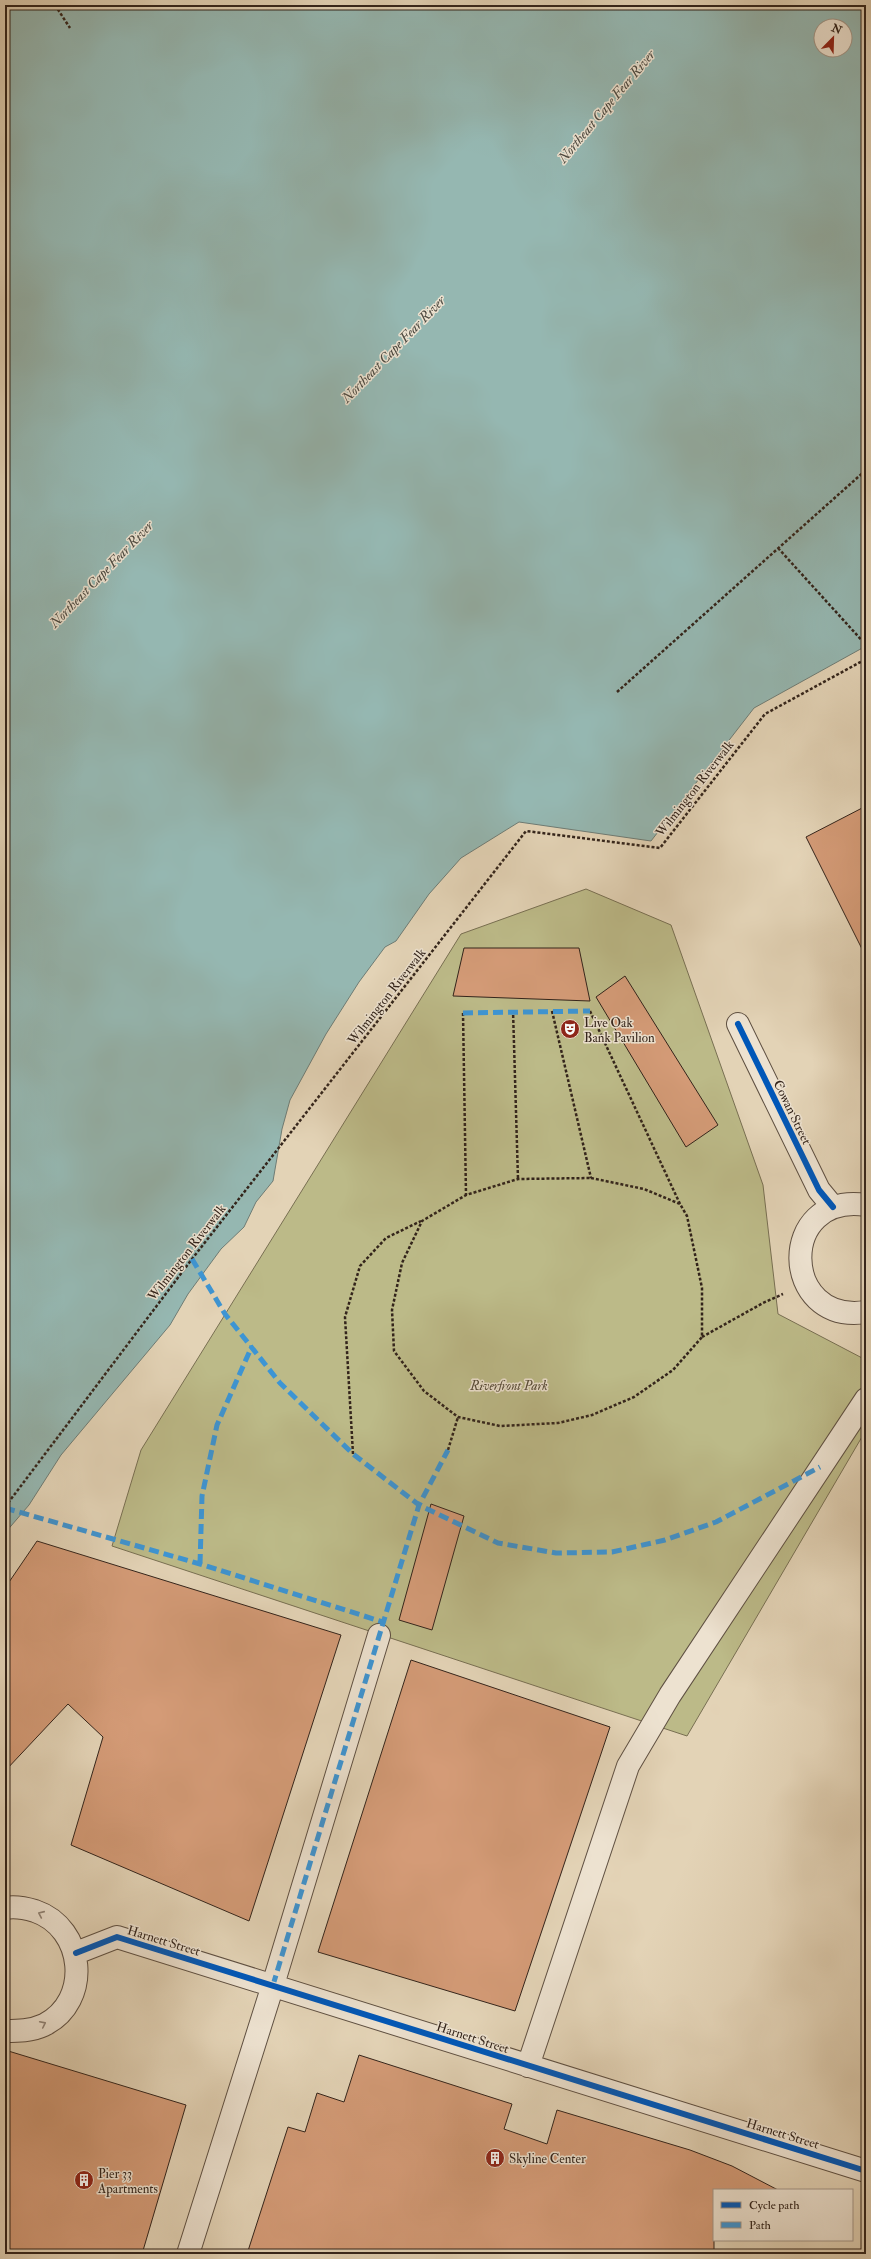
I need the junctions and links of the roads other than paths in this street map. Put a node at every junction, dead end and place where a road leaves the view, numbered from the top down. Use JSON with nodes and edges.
{"nodes":[{"id":1,"x":738,"y":1024,"type":"dead end"},
{"id":2,"x":866,"y":1205,"type":"edge"},
{"id":3,"x":833,"y":1207,"type":"junction"},
{"id":4,"x":862,"y":1316,"type":"edge"},
{"id":5,"x":866,"y":1399,"type":"edge"},
{"id":6,"x":379,"y":1635,"type":"dead end"},
{"id":7,"x":5,"y":1908,"type":"edge"},
{"id":8,"x":76,"y":1953,"type":"junction"},
{"id":9,"x":273,"y":1985,"type":"junction"},
{"id":10,"x":5,"y":2031,"type":"edge"},
{"id":11,"x":528,"y":2066,"type":"junction"},
{"id":12,"x":866,"y":2171,"type":"edge"},
{"id":13,"x":188,"y":2254,"type":"edge"}],
"edges":[{"from":1,"to":3,"type":"street","name":"Cowan Street"},
{"from":2,"to":3,"type":"street"},
{"from":3,"to":4,"type":"street"},
{"from":5,"to":11,"type":"street"},
{"from":6,"to":9,"type":"street"},
{"from":8,"to":7,"type":"street","one_way":true},
{"from":8,"to":9,"type":"street","name":"Harnett Street"},
{"from":10,"to":8,"type":"street","one_way":true},
{"from":9,"to":11,"type":"street","name":"Harnett Street"},
{"from":9,"to":13,"type":"street"},
{"from":11,"to":12,"type":"street","name":"Harnett Street"}]}
